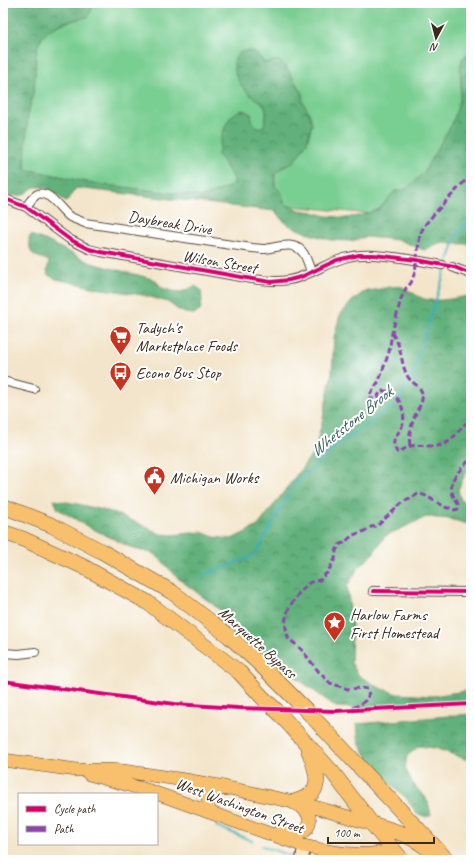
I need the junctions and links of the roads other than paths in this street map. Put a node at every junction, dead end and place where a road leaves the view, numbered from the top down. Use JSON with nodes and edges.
{"nodes":[{"id":1,"x":3,"y":198,"type":"edge"},
{"id":2,"x":26,"y":208,"type":"junction"},
{"id":3,"x":442,"y":265,"type":"dead end"},
{"id":4,"x":452,"y":267,"type":"dead end"},
{"id":5,"x":311,"y":272,"type":"junction"},
{"id":6,"x":471,"y":274,"type":"edge"},
{"id":7,"x":3,"y":381,"type":"edge"},
{"id":8,"x":34,"y":389,"type":"dead end"},
{"id":9,"x":3,"y":506,"type":"edge"},
{"id":10,"x":3,"y":532,"type":"edge"},
{"id":11,"x":373,"y":591,"type":"dead end"},
{"id":12,"x":471,"y":592,"type":"edge"},
{"id":13,"x":35,"y":652,"type":"dead end"},
{"id":14,"x":3,"y":653,"type":"edge"},
{"id":15,"x":305,"y":743,"type":"junction"},
{"id":16,"x":3,"y":760,"type":"edge"},
{"id":17,"x":77,"y":770,"type":"junction"},
{"id":18,"x":232,"y":789,"type":"junction"},
{"id":19,"x":156,"y":793,"type":"edge"},
{"id":20,"x":158,"y":794,"type":"edge"},
{"id":21,"x":294,"y":802,"type":"junction"},
{"id":22,"x":209,"y":812,"type":"junction"},
{"id":23,"x":372,"y":824,"type":"junction"},
{"id":24,"x":262,"y":831,"type":"junction"},
{"id":25,"x":304,"y":846,"type":"junction"},
{"id":26,"x":399,"y":856,"type":"edge"},
{"id":27,"x":302,"y":860,"type":"edge"},
{"id":28,"x":440,"y":860,"type":"edge"},
{"id":29,"x":447,"y":860,"type":"edge"}],
"edges":[{"from":1,"to":2,"type":"street","name":"Wilson Street"},
{"from":2,"to":5,"type":"street","name":"Wilson Street"},
{"from":2,"to":5,"type":"street","name":"Daybreak Drive"},
{"from":3,"to":5,"type":"street","name":"Wilson Street"},
{"from":4,"to":6,"type":"street"},
{"from":7,"to":8,"type":"street"},
{"from":9,"to":29,"type":"highway","name":"Marquette Bypass"},
{"from":10,"to":15,"type":"highway"},
{"from":11,"to":12,"type":"street"},
{"from":13,"to":14,"type":"street"},
{"from":15,"to":21,"type":"highway"},
{"from":15,"to":23,"type":"highway"},
{"from":16,"to":17,"type":"main road","name":"West Washington Street"},
{"from":17,"to":18,"type":"main road","name":"West Washington Street"},
{"from":17,"to":19,"type":"main road","name":"West Washington Street"},
{"from":18,"to":21,"type":"main road","name":"West Washington Street"},
{"from":18,"to":22,"type":"main road"},
{"from":20,"to":22,"type":"main road","name":"West Washington Street"},
{"from":21,"to":23,"type":"main road","name":"West Washington Street"},
{"from":21,"to":24,"type":"main road"},
{"from":22,"to":24,"type":"main road","name":"West Washington Street"},
{"from":23,"to":26,"type":"highway"},
{"from":23,"to":28,"type":"highway"},
{"from":24,"to":25,"type":"main road","name":"West Washington Street"},
{"from":25,"to":26,"type":"main road","name":"West Washington Street"},
{"from":25,"to":27,"type":"street"}]}
